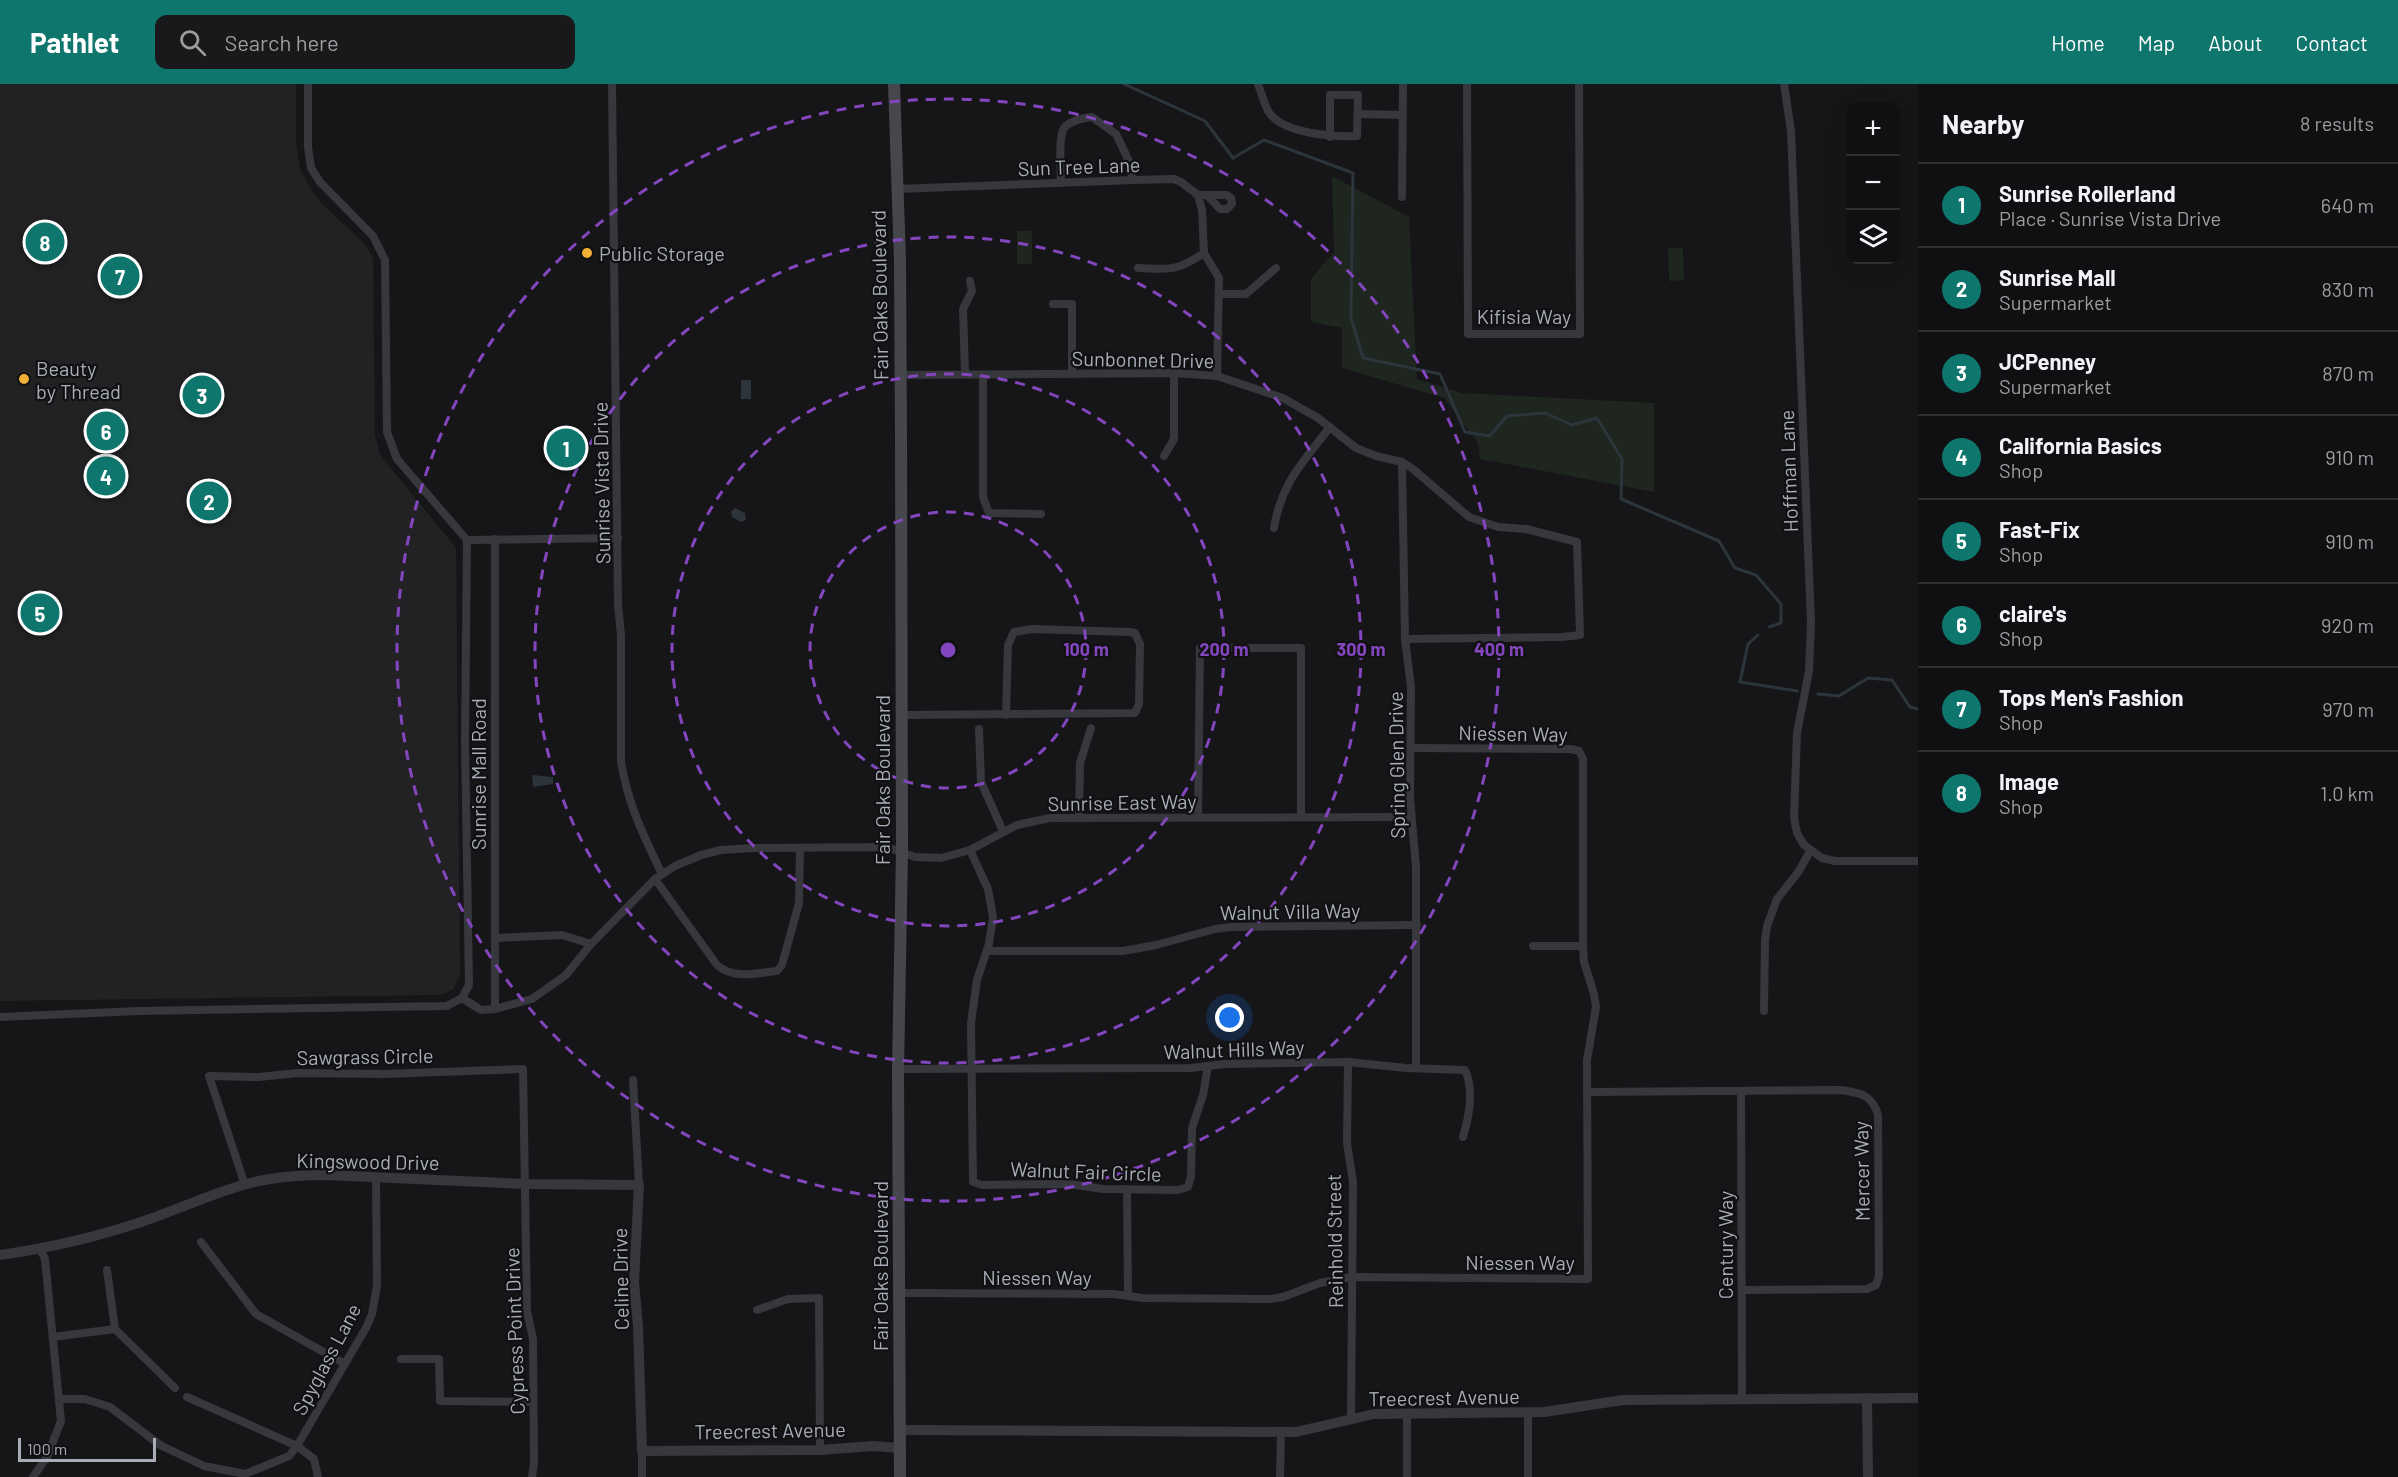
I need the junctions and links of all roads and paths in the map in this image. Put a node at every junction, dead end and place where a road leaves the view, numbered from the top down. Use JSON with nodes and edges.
{"nodes":[{"id":1,"x":308,"y":84,"type":"edge"},
{"id":2,"x":612,"y":84,"type":"edge"},
{"id":3,"x":894,"y":84,"type":"edge"},
{"id":4,"x":1258,"y":84,"type":"edge"},
{"id":5,"x":1403,"y":84,"type":"edge"},
{"id":6,"x":1467,"y":84,"type":"edge"},
{"id":7,"x":1579,"y":84,"type":"edge"},
{"id":8,"x":1784,"y":84,"type":"edge"},
{"id":9,"x":1358,"y":114,"type":"junction"},
{"id":10,"x":1402,"y":115,"type":"junction"},
{"id":11,"x":1330,"y":137,"type":"junction"},
{"id":12,"x":1133,"y":180,"type":"junction"},
{"id":13,"x":1061,"y":183,"type":"junction"},
{"id":14,"x":897,"y":189,"type":"junction"},
{"id":15,"x":1402,"y":197,"type":"dead end"},
{"id":16,"x":1204,"y":254,"type":"junction"},
{"id":17,"x":1138,"y":268,"type":"dead end"},
{"id":18,"x":1276,"y":268,"type":"dead end"},
{"id":19,"x":970,"y":281,"type":"dead end"},
{"id":20,"x":1220,"y":294,"type":"junction"},
{"id":21,"x":1053,"y":304,"type":"dead end"},
{"id":22,"x":1174,"y":373,"type":"junction"},
{"id":23,"x":965,"y":374,"type":"junction"},
{"id":24,"x":1072,"y":374,"type":"junction"},
{"id":25,"x":899,"y":375,"type":"junction"},
{"id":26,"x":983,"y":375,"type":"junction"},
{"id":27,"x":1217,"y":376,"type":"junction"},
{"id":28,"x":1330,"y":427,"type":"junction"},
{"id":29,"x":1164,"y":456,"type":"dead end"},
{"id":30,"x":1402,"y":462,"type":"junction"},
{"id":31,"x":1041,"y":514,"type":"dead end"},
{"id":32,"x":1274,"y":528,"type":"dead end"},
{"id":33,"x":618,"y":538,"type":"junction"},
{"id":34,"x":495,"y":539,"type":"junction"},
{"id":35,"x":467,"y":540,"type":"junction"},
{"id":36,"x":1406,"y":639,"type":"junction"},
{"id":37,"x":901,"y":715,"type":"junction"},
{"id":38,"x":1006,"y":716,"type":"junction"},
{"id":39,"x":1091,"y":728,"type":"dead end"},
{"id":40,"x":979,"y":729,"type":"dead end"},
{"id":41,"x":1411,"y":748,"type":"junction"},
{"id":42,"x":1301,"y":816,"type":"junction"},
{"id":43,"x":1079,"y":817,"type":"junction"},
{"id":44,"x":1198,"y":817,"type":"junction"},
{"id":45,"x":1410,"y":817,"type":"junction"},
{"id":46,"x":1003,"y":831,"type":"junction"},
{"id":47,"x":800,"y":848,"type":"junction"},
{"id":48,"x":969,"y":850,"type":"junction"},
{"id":49,"x":1810,"y":850,"type":"junction"},
{"id":50,"x":902,"y":852,"type":"junction"},
{"id":51,"x":1918,"y":861,"type":"edge"},
{"id":52,"x":658,"y":876,"type":"junction"},
{"id":53,"x":1417,"y":925,"type":"junction"},
{"id":54,"x":496,"y":938,"type":"junction"},
{"id":55,"x":591,"y":944,"type":"junction"},
{"id":56,"x":1533,"y":946,"type":"dead end"},
{"id":57,"x":1583,"y":946,"type":"junction"},
{"id":58,"x":987,"y":951,"type":"junction"},
{"id":59,"x":462,"y":998,"type":"junction"},
{"id":60,"x":495,"y":1009,"type":"junction"},
{"id":61,"x":1764,"y":1011,"type":"dead end"},
{"id":62,"x":0,"y":1017,"type":"edge"},
{"id":63,"x":1348,"y":1062,"type":"junction"},
{"id":64,"x":1208,"y":1066,"type":"junction"},
{"id":65,"x":1416,"y":1068,"type":"junction"},
{"id":66,"x":898,"y":1069,"type":"junction"},
{"id":67,"x":973,"y":1069,"type":"junction"},
{"id":68,"x":633,"y":1080,"type":"dead end"},
{"id":69,"x":1741,"y":1091,"type":"junction"},
{"id":70,"x":1589,"y":1092,"type":"junction"},
{"id":71,"x":1463,"y":1137,"type":"dead end"},
{"id":72,"x":376,"y":1177,"type":"junction"},
{"id":73,"x":526,"y":1184,"type":"junction"},
{"id":74,"x":245,"y":1185,"type":"junction"},
{"id":75,"x":639,"y":1185,"type":"junction"},
{"id":76,"x":1127,"y":1189,"type":"junction"},
{"id":77,"x":201,"y":1242,"type":"dead end"},
{"id":78,"x":40,"y":1249,"type":"junction"},
{"id":79,"x":0,"y":1255,"type":"edge"},
{"id":80,"x":107,"y":1270,"type":"dead end"},
{"id":81,"x":1352,"y":1277,"type":"junction"},
{"id":82,"x":1742,"y":1290,"type":"junction"},
{"id":83,"x":899,"y":1293,"type":"junction"},
{"id":84,"x":1128,"y":1296,"type":"junction"},
{"id":85,"x":757,"y":1310,"type":"dead end"},
{"id":86,"x":115,"y":1329,"type":"junction"},
{"id":87,"x":53,"y":1337,"type":"junction"},
{"id":88,"x":401,"y":1359,"type":"dead end"},
{"id":89,"x":345,"y":1364,"type":"junction"},
{"id":90,"x":175,"y":1388,"type":"dead end"},
{"id":91,"x":187,"y":1397,"type":"dead end"},
{"id":92,"x":1868,"y":1398,"type":"junction"},
{"id":93,"x":1918,"y":1398,"type":"edge"},
{"id":94,"x":60,"y":1399,"type":"junction"},
{"id":95,"x":1742,"y":1399,"type":"junction"},
{"id":96,"x":534,"y":1402,"type":"junction"},
{"id":97,"x":1407,"y":1413,"type":"junction"},
{"id":98,"x":1528,"y":1413,"type":"junction"},
{"id":99,"x":1351,"y":1419,"type":"junction"},
{"id":100,"x":900,"y":1430,"type":"junction"},
{"id":101,"x":1281,"y":1432,"type":"junction"},
{"id":102,"x":297,"y":1446,"type":"junction"},
{"id":103,"x":900,"y":1448,"type":"junction"},
{"id":104,"x":820,"y":1450,"type":"junction"},
{"id":105,"x":642,"y":1451,"type":"junction"},
{"id":106,"x":33,"y":1477,"type":"edge"},
{"id":107,"x":318,"y":1477,"type":"edge"},
{"id":108,"x":532,"y":1477,"type":"edge"},
{"id":109,"x":642,"y":1477,"type":"edge"},
{"id":110,"x":900,"y":1477,"type":"edge"},
{"id":111,"x":1280,"y":1477,"type":"edge"},
{"id":112,"x":1407,"y":1477,"type":"edge"},
{"id":113,"x":1528,"y":1477,"type":"edge"},
{"id":114,"x":1868,"y":1477,"type":"edge"}],
"edges":[{"from":1,"to":35,"type":"street"},
{"from":2,"to":33,"type":"street","name":"Sunrise Vista Drive"},
{"from":3,"to":14,"type":"main road","name":"Fair Oaks Boulevard"},
{"from":4,"to":11,"type":"street"},
{"from":5,"to":10,"type":"street"},
{"from":6,"to":7,"type":"street","name":"Kifisia Way"},
{"from":8,"to":49,"type":"street","name":"Hoffman Lane"},
{"from":9,"to":10,"type":"street"},
{"from":9,"to":11,"type":"street"},
{"from":9,"to":11,"type":"street"},
{"from":10,"to":15,"type":"street"},
{"from":12,"to":13,"type":"street","name":"Sun Tree Lane"},
{"from":12,"to":13,"type":"street"},
{"from":12,"to":16,"type":"street","name":"Sun Tree Lane"},
{"from":13,"to":14,"type":"street","name":"Sun Tree Lane"},
{"from":14,"to":25,"type":"main road","name":"Fair Oaks Boulevard"},
{"from":16,"to":17,"type":"street"},
{"from":16,"to":20,"type":"street","name":"Sun Tree Lane"},
{"from":18,"to":20,"type":"street"},
{"from":19,"to":23,"type":"street"},
{"from":20,"to":27,"type":"street","name":"Sun Tree Lane"},
{"from":21,"to":24,"type":"street"},
{"from":22,"to":24,"type":"street","name":"Sunbonnet Drive"},
{"from":22,"to":27,"type":"street","name":"Sunbonnet Drive"},
{"from":22,"to":29,"type":"street"},
{"from":23,"to":25,"type":"street","name":"Sunbonnet Drive"},
{"from":23,"to":26,"type":"street","name":"Sunbonnet Drive"},
{"from":24,"to":26,"type":"street","name":"Sunbonnet Drive"},
{"from":25,"to":37,"type":"main road","name":"Fair Oaks Boulevard"},
{"from":26,"to":31,"type":"street"},
{"from":27,"to":28,"type":"street","name":"Sunbonnet Drive"},
{"from":28,"to":30,"type":"street","name":"Sunbonnet Drive"},
{"from":28,"to":32,"type":"street"},
{"from":30,"to":36,"type":"street","name":"Spring Glen Drive"},
{"from":30,"to":36,"type":"street","name":"Sunbonnet Drive"},
{"from":33,"to":34,"type":"street"},
{"from":33,"to":52,"type":"street","name":"Sunrise Vista Drive"},
{"from":34,"to":35,"type":"street"},
{"from":34,"to":54,"type":"street","name":"Sunrise Mall Road"},
{"from":35,"to":59,"type":"street"},
{"from":36,"to":41,"type":"street","name":"Spring Glen Drive"},
{"from":37,"to":38,"type":"street"},
{"from":37,"to":50,"type":"main road","name":"Fair Oaks Boulevard"},
{"from":38,"to":38,"type":"street"},
{"from":39,"to":43,"type":"street"},
{"from":40,"to":46,"type":"street"},
{"from":41,"to":45,"type":"street","name":"Spring Glen Drive"},
{"from":41,"to":57,"type":"street","name":"Niessen Way"},
{"from":42,"to":44,"type":"street","name":"Sunrise East Way"},
{"from":42,"to":44,"type":"street"},
{"from":42,"to":45,"type":"street","name":"Sunrise East Way"},
{"from":43,"to":44,"type":"street","name":"Sunrise East Way"},
{"from":43,"to":46,"type":"street","name":"Sunrise East Way"},
{"from":45,"to":53,"type":"street","name":"Spring Glen Drive"},
{"from":46,"to":48,"type":"street","name":"Sunrise East Way"},
{"from":47,"to":50,"type":"street","name":"Sunrise East Way"},
{"from":47,"to":52,"type":"street","name":"Sunrise East Way"},
{"from":47,"to":52,"type":"street","name":"Sunrise Vista Drive"},
{"from":48,"to":50,"type":"street","name":"Sunrise East Way"},
{"from":48,"to":58,"type":"street"},
{"from":49,"to":51,"type":"street"},
{"from":49,"to":61,"type":"street"},
{"from":50,"to":66,"type":"main road","name":"Fair Oaks Boulevard"},
{"from":52,"to":55,"type":"street","name":"Sunrise East Way"},
{"from":53,"to":58,"type":"street","name":"Walnut Villa Way"},
{"from":53,"to":65,"type":"street","name":"Spring Glen Drive"},
{"from":54,"to":55,"type":"street"},
{"from":54,"to":60,"type":"street","name":"Sunrise Mall Road"},
{"from":55,"to":60,"type":"street","name":"Sunrise East Way"},
{"from":56,"to":57,"type":"street"},
{"from":57,"to":70,"type":"street","name":"Niessen Way"},
{"from":58,"to":67,"type":"street"},
{"from":59,"to":60,"type":"street","name":"Sunrise East Way"},
{"from":59,"to":62,"type":"street"},
{"from":63,"to":64,"type":"street","name":"Walnut Hills Way"},
{"from":63,"to":65,"type":"street","name":"Walnut Hills Way"},
{"from":63,"to":81,"type":"street","name":"Reinhold Street"},
{"from":64,"to":67,"type":"street","name":"Walnut Hills Way"},
{"from":64,"to":76,"type":"street","name":"Walnut Fair Circle"},
{"from":65,"to":71,"type":"street","name":"Walnut Hills Way"},
{"from":66,"to":67,"type":"street","name":"Walnut Hills Way"},
{"from":66,"to":83,"type":"main road","name":"Fair Oaks Boulevard"},
{"from":67,"to":76,"type":"street","name":"Walnut Fair Circle"},
{"from":68,"to":75,"type":"street","name":"Celine Drive"},
{"from":69,"to":70,"type":"street","name":"Mercer Way"},
{"from":69,"to":82,"type":"street","name":"Century Way"},
{"from":69,"to":82,"type":"street","name":"Mercer Way"},
{"from":70,"to":81,"type":"street","name":"Niessen Way"},
{"from":72,"to":73,"type":"street","name":"Kingswood Drive"},
{"from":72,"to":74,"type":"street","name":"Kingswood Drive"},
{"from":72,"to":89,"type":"street","name":"Spyglass Lane"},
{"from":73,"to":74,"type":"street","name":"Sawgrass Circle"},
{"from":73,"to":75,"type":"street","name":"Kingswood Drive"},
{"from":73,"to":96,"type":"street","name":"Cypress Point Drive"},
{"from":74,"to":78,"type":"street","name":"Kingswood Drive"},
{"from":75,"to":105,"type":"street","name":"Celine Drive"},
{"from":76,"to":84,"type":"street"},
{"from":77,"to":89,"type":"street"},
{"from":78,"to":79,"type":"street","name":"Kingswood Drive"},
{"from":78,"to":87,"type":"street"},
{"from":80,"to":86,"type":"street"},
{"from":81,"to":84,"type":"street","name":"Niessen Way"},
{"from":81,"to":99,"type":"street","name":"Reinhold Street"},
{"from":82,"to":95,"type":"street","name":"Century Way"},
{"from":83,"to":84,"type":"street","name":"Niessen Way"},
{"from":83,"to":100,"type":"main road","name":"Fair Oaks Boulevard"},
{"from":85,"to":104,"type":"street"},
{"from":86,"to":87,"type":"street"},
{"from":86,"to":90,"type":"street"},
{"from":87,"to":94,"type":"street"},
{"from":88,"to":96,"type":"street"},
{"from":89,"to":102,"type":"street","name":"Spyglass Lane"},
{"from":91,"to":102,"type":"street"},
{"from":92,"to":93,"type":"street","name":"Treecrest Avenue"},
{"from":92,"to":95,"type":"street","name":"Treecrest Avenue"},
{"from":92,"to":114,"type":"street"},
{"from":94,"to":102,"type":"street","name":"Spyglass Lane"},
{"from":94,"to":106,"type":"street"},
{"from":95,"to":98,"type":"street","name":"Treecrest Avenue"},
{"from":96,"to":108,"type":"street","name":"Cypress Point Drive"},
{"from":97,"to":98,"type":"street","name":"Treecrest Avenue"},
{"from":97,"to":99,"type":"street","name":"Treecrest Avenue"},
{"from":97,"to":112,"type":"street"},
{"from":98,"to":113,"type":"street"},
{"from":99,"to":101,"type":"street","name":"Treecrest Avenue"},
{"from":100,"to":101,"type":"street","name":"Treecrest Avenue"},
{"from":100,"to":103,"type":"main road","name":"Fair Oaks Boulevard"},
{"from":101,"to":111,"type":"street"},
{"from":102,"to":107,"type":"street"},
{"from":103,"to":104,"type":"street","name":"Treecrest Avenue"},
{"from":103,"to":110,"type":"main road","name":"Fair Oaks Boulevard"},
{"from":104,"to":105,"type":"street","name":"Treecrest Avenue"},
{"from":105,"to":109,"type":"street","name":"Celine Drive"}]}
